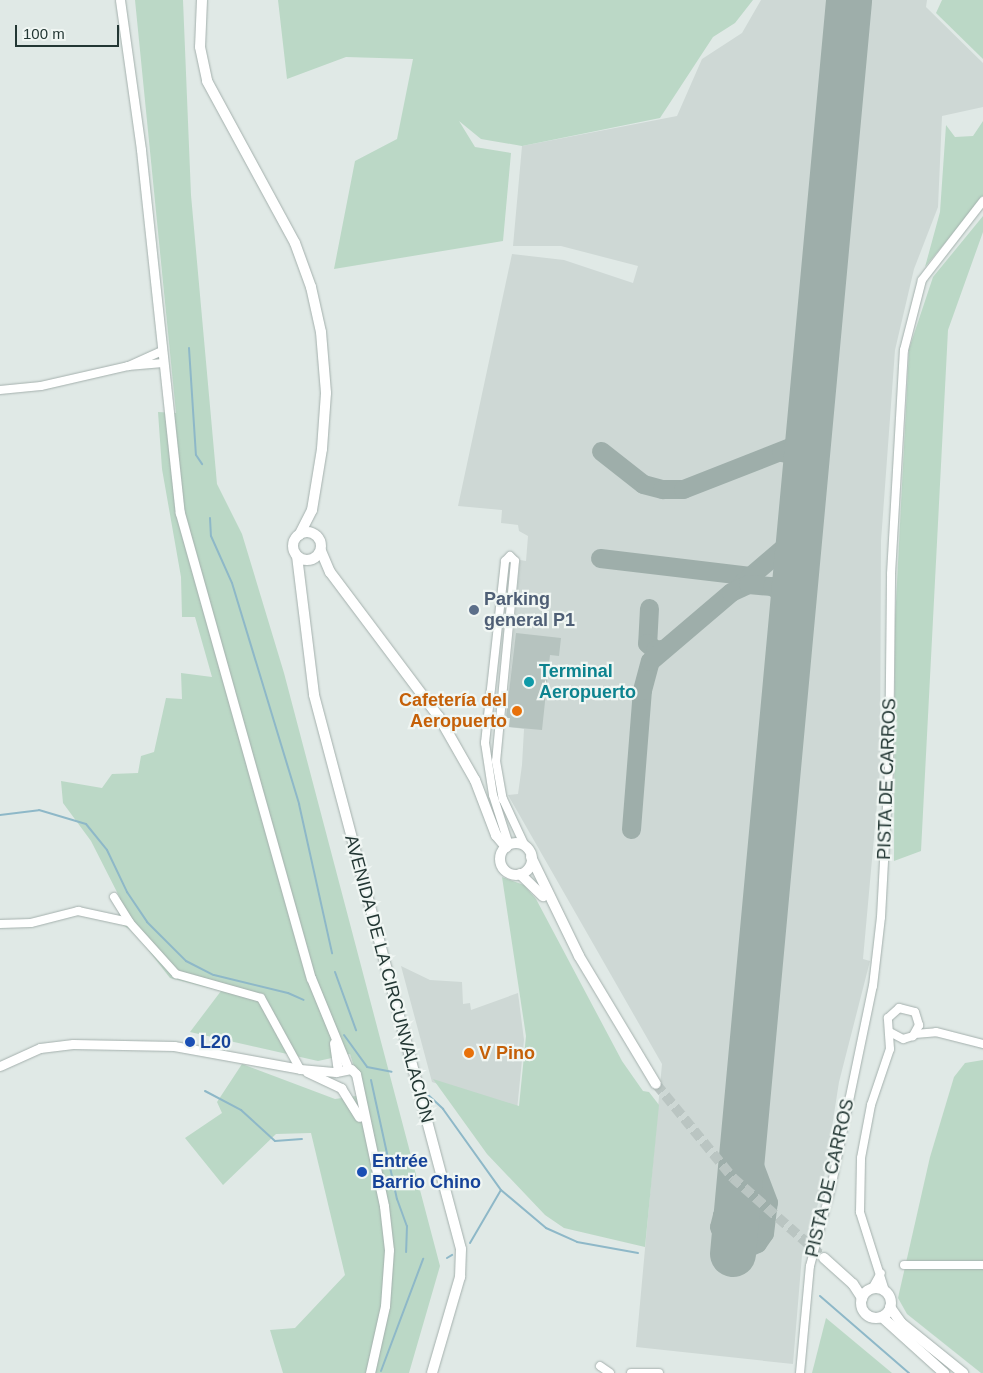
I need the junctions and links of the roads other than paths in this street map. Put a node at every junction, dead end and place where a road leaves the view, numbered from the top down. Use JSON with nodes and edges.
{"nodes":[{"id":1,"x":120,"y":0,"type":"edge"},
{"id":2,"x":202,"y":0,"type":"edge"},
{"id":3,"x":983,"y":200,"type":"edge"},
{"id":4,"x":162,"y":351,"type":"junction"},
{"id":5,"x":163,"y":363,"type":"junction"},
{"id":6,"x":128,"y":366,"type":"junction"},
{"id":7,"x":0,"y":390,"type":"edge"},
{"id":8,"x":312,"y":510,"type":"junction"},
{"id":9,"x":299,"y":534,"type":"junction"},
{"id":10,"x":318,"y":537,"type":"junction"},
{"id":11,"x":321,"y":551,"type":"junction"},
{"id":12,"x":297,"y":556,"type":"junction"},
{"id":13,"x":312,"y":560,"type":"junction"},
{"id":14,"x":330,"y":572,"type":"junction"},
{"id":15,"x":303,"y":581,"type":"junction"},
{"id":16,"x":500,"y":606,"type":"junction"},
{"id":17,"x":511,"y":606,"type":"junction"},
{"id":18,"x":494,"y":662,"type":"junction"},
{"id":19,"x":504,"y":663,"type":"junction"},
{"id":20,"x":488,"y":716,"type":"junction"},
{"id":21,"x":498,"y":718,"type":"junction"},
{"id":22,"x":493,"y":830,"type":"junction"},
{"id":23,"x":507,"y":846,"type":"junction"},
{"id":24,"x":525,"y":846,"type":"junction"},
{"id":25,"x":531,"y":857,"type":"junction"},
{"id":26,"x":500,"y":859,"type":"junction"},
{"id":27,"x":520,"y":874,"type":"junction"},
{"id":28,"x":114,"y":897,"type":"dead end"},
{"id":29,"x":556,"y":912,"type":"junction"},
{"id":30,"x":130,"y":922,"type":"junction"},
{"id":31,"x":0,"y":924,"type":"edge"},
{"id":32,"x":919,"y":1020,"type":"junction"},
{"id":33,"x":331,"y":1029,"type":"junction"},
{"id":34,"x":890,"y":1032,"type":"junction"},
{"id":35,"x":936,"y":1032,"type":"junction"},
{"id":36,"x":915,"y":1034,"type":"junction"},
{"id":37,"x":903,"y":1039,"type":"junction"},
{"id":38,"x":983,"y":1044,"type":"edge"},
{"id":39,"x":889,"y":1055,"type":"junction"},
{"id":40,"x":0,"y":1066,"type":"edge"},
{"id":41,"x":348,"y":1068,"type":"junction"},
{"id":42,"x":300,"y":1069,"type":"junction"},
{"id":43,"x":337,"y":1072,"type":"junction"},
{"id":44,"x":356,"y":1081,"type":"junction"},
{"id":45,"x":656,"y":1084,"type":"tunnel mouth"},
{"id":46,"x":340,"y":1087,"type":"junction"},
{"id":47,"x":366,"y":1132,"type":"junction"},
{"id":48,"x":824,"y":1258,"type":"tunnel mouth"},
{"id":49,"x":904,"y":1265,"type":"dead end"},
{"id":50,"x":983,"y":1265,"type":"edge"},
{"id":51,"x":881,"y":1273,"type":"junction"},
{"id":52,"x":867,"y":1292,"type":"junction"},
{"id":53,"x":885,"y":1292,"type":"junction"},
{"id":54,"x":890,"y":1307,"type":"junction"},
{"id":55,"x":882,"y":1317,"type":"junction"},
{"id":56,"x":600,"y":1366,"type":"dead end"},
{"id":57,"x":370,"y":1373,"type":"edge"},
{"id":58,"x":432,"y":1373,"type":"edge"},
{"id":59,"x":610,"y":1373,"type":"edge"},
{"id":60,"x":631,"y":1373,"type":"edge"},
{"id":61,"x":659,"y":1373,"type":"edge"},
{"id":62,"x":800,"y":1373,"type":"edge"},
{"id":63,"x":944,"y":1373,"type":"edge"},
{"id":64,"x":963,"y":1373,"type":"edge"}],
"edges":[{"from":1,"to":4,"type":"street"},
{"from":2,"to":8,"type":"main road"},
{"from":3,"to":62,"type":"street","name":"PISTA DE CARROS"},
{"from":4,"to":5,"type":"street"},
{"from":4,"to":6,"type":"street"},
{"from":5,"to":6,"type":"street"},
{"from":5,"to":33,"type":"street"},
{"from":6,"to":7,"type":"street"},
{"from":8,"to":9,"type":"main road"},
{"from":8,"to":10,"type":"main road"},
{"from":9,"to":10,"type":"main road"},
{"from":9,"to":12,"type":"main road"},
{"from":10,"to":11,"type":"main road"},
{"from":11,"to":13,"type":"main road"},
{"from":11,"to":14,"type":"main road"},
{"from":12,"to":13,"type":"main road"},
{"from":12,"to":15,"type":"main road"},
{"from":13,"to":14,"type":"main road"},
{"from":13,"to":15,"type":"main road"},
{"from":14,"to":22,"type":"main road"},
{"from":15,"to":58,"type":"main road","name":"AVENIDA DE LA CIRCUNVALACIÓN"},
{"from":16,"to":17,"type":"street"},
{"from":16,"to":17,"type":"street"},
{"from":16,"to":18,"type":"street"},
{"from":17,"to":19,"type":"street"},
{"from":18,"to":19,"type":"street"},
{"from":18,"to":20,"type":"street"},
{"from":19,"to":21,"type":"street"},
{"from":20,"to":21,"type":"street"},
{"from":20,"to":23,"type":"street"},
{"from":21,"to":24,"type":"street"},
{"from":22,"to":23,"type":"main road"},
{"from":22,"to":26,"type":"main road"},
{"from":23,"to":24,"type":"main road"},
{"from":23,"to":26,"type":"main road"},
{"from":24,"to":25,"type":"main road"},
{"from":25,"to":27,"type":"main road"},
{"from":25,"to":29,"type":"main road"},
{"from":26,"to":27,"type":"main road"},
{"from":27,"to":29,"type":"main road"},
{"from":28,"to":30,"type":"street"},
{"from":29,"to":45,"type":"main road"},
{"from":30,"to":31,"type":"street"},
{"from":30,"to":42,"type":"street"},
{"from":32,"to":34,"type":"street"},
{"from":32,"to":35,"type":"street"},
{"from":32,"to":36,"type":"street"},
{"from":33,"to":41,"type":"street"},
{"from":33,"to":43,"type":"street"},
{"from":34,"to":37,"type":"street"},
{"from":34,"to":39,"type":"street"},
{"from":35,"to":36,"type":"street"},
{"from":35,"to":38,"type":"street"},
{"from":36,"to":37,"type":"street"},
{"from":37,"to":39,"type":"street"},
{"from":39,"to":51,"type":"street"},
{"from":40,"to":42,"type":"street"},
{"from":41,"to":43,"type":"street"},
{"from":41,"to":44,"type":"street"},
{"from":42,"to":43,"type":"street"},
{"from":42,"to":46,"type":"street"},
{"from":43,"to":46,"type":"street"},
{"from":44,"to":46,"type":"street"},
{"from":44,"to":47,"type":"street"},
{"from":46,"to":47,"type":"street"},
{"from":47,"to":57,"type":"street"},
{"from":48,"to":52,"type":"main road"},
{"from":49,"to":50,"type":"street"},
{"from":51,"to":52,"type":"street"},
{"from":51,"to":53,"type":"street"},
{"from":52,"to":53,"type":"main road"},
{"from":52,"to":55,"type":"main road"},
{"from":53,"to":54,"type":"main road"},
{"from":54,"to":55,"type":"main road"},
{"from":54,"to":64,"type":"main road"},
{"from":55,"to":63,"type":"main road"},
{"from":56,"to":59,"type":"street"},
{"from":60,"to":61,"type":"street"}]}
